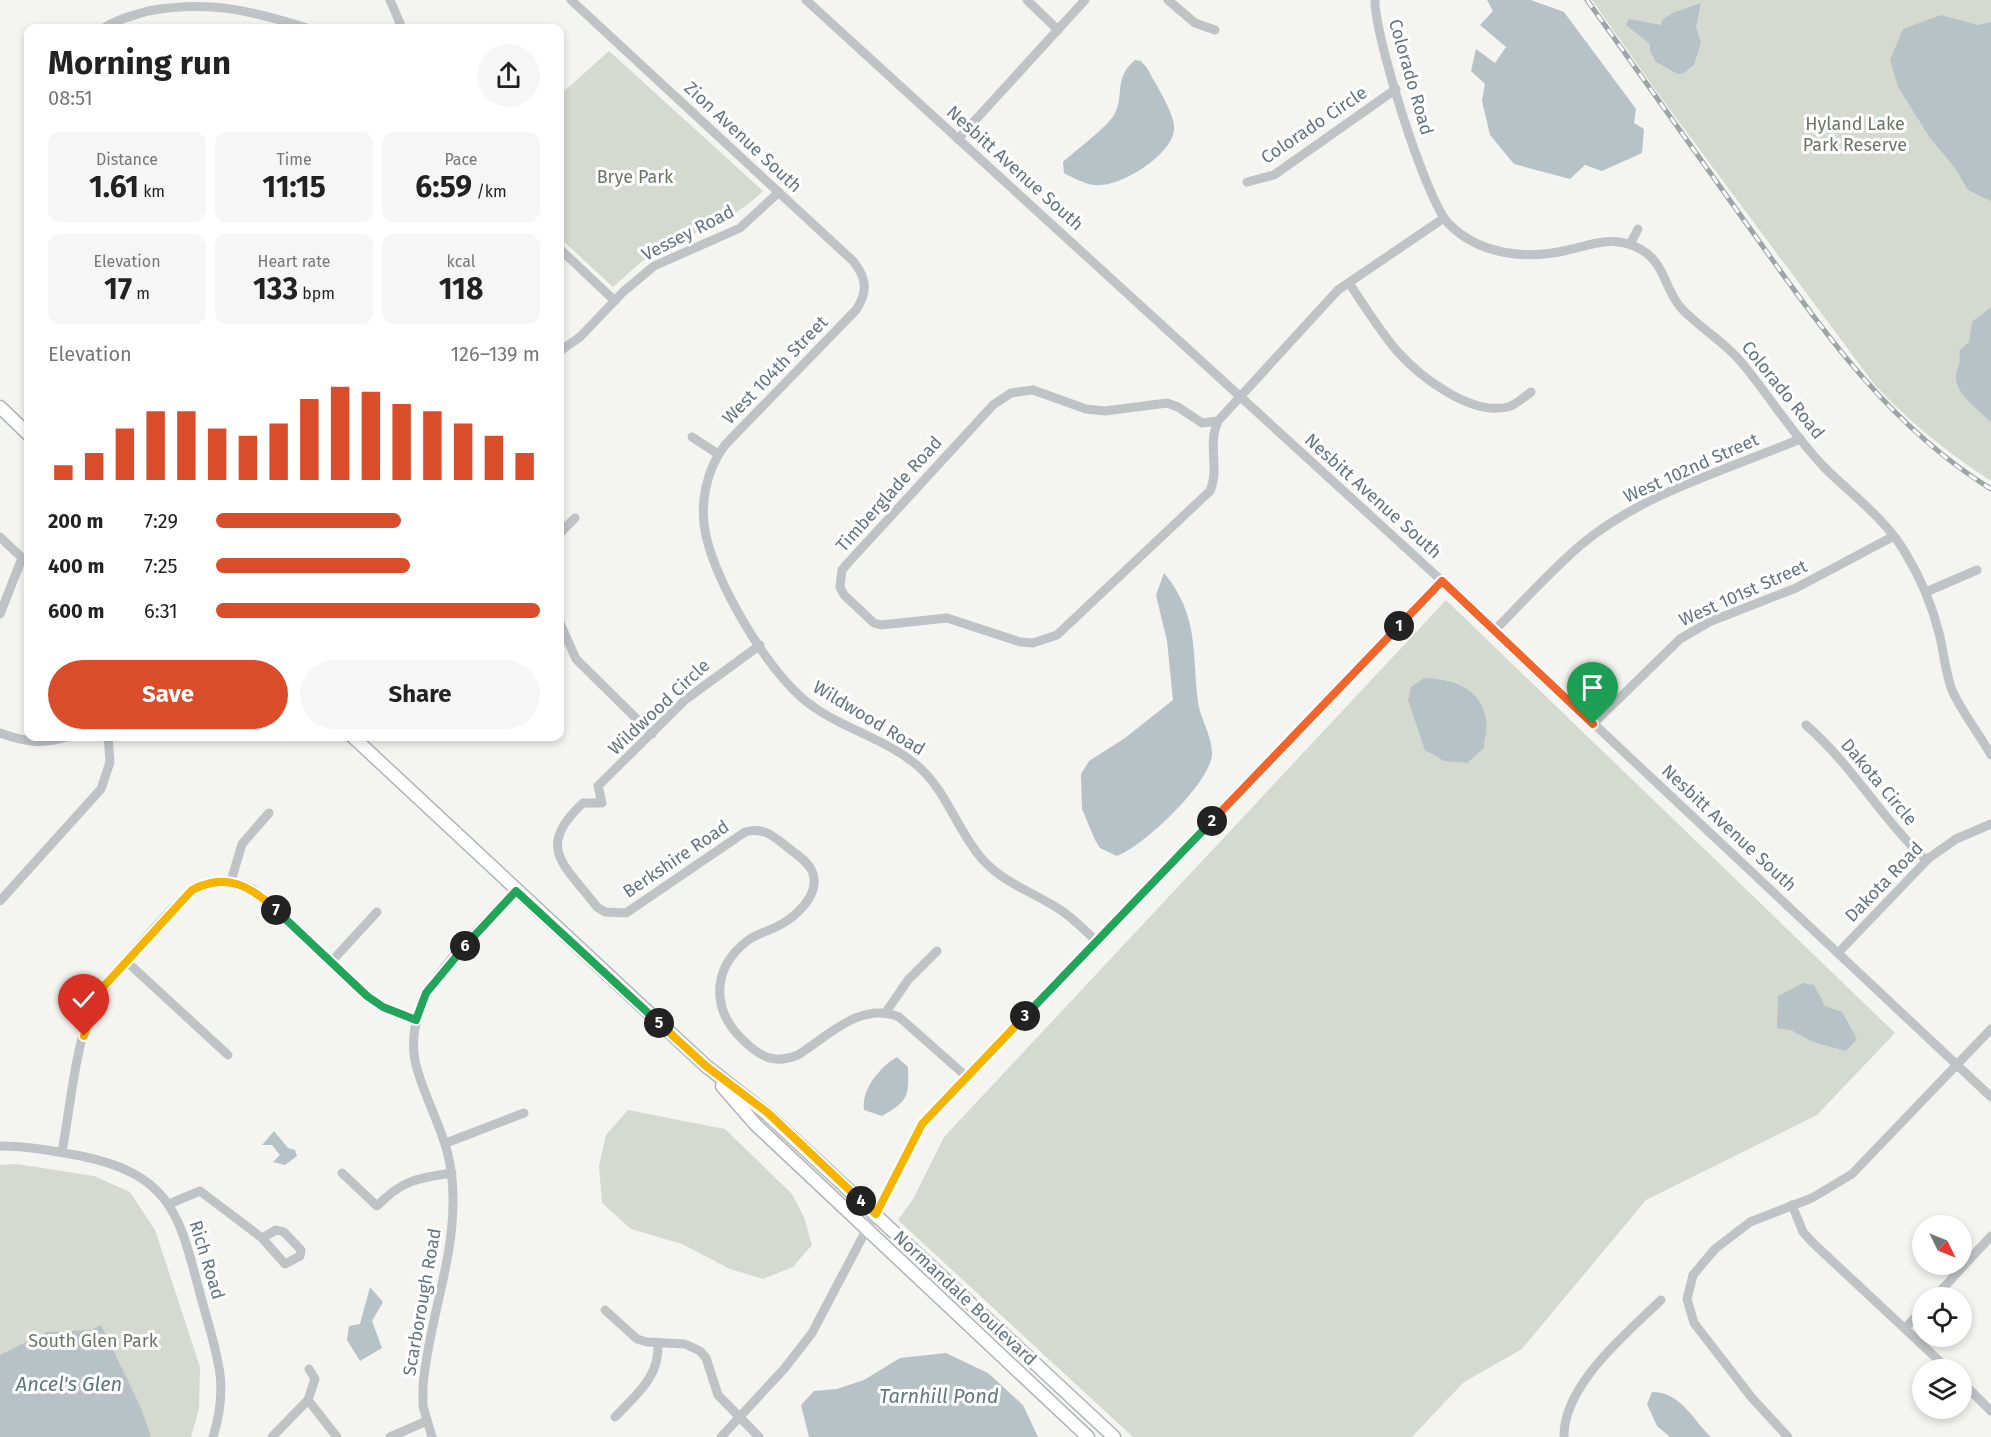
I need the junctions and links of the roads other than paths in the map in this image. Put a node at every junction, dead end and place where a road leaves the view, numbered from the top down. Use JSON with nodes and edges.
{"nodes":[{"id":1,"x":390,"y":0,"type":"edge"},
{"id":2,"x":571,"y":0,"type":"edge"},
{"id":3,"x":806,"y":0,"type":"edge"},
{"id":4,"x":1027,"y":0,"type":"edge"},
{"id":5,"x":1085,"y":0,"type":"edge"},
{"id":6,"x":1168,"y":0,"type":"edge"},
{"id":7,"x":1375,"y":0,"type":"edge"},
{"id":8,"x":112,"y":24,"type":"edge"},
{"id":9,"x":294,"y":24,"type":"edge"},
{"id":10,"x":400,"y":24,"type":"edge"},
{"id":11,"x":1058,"y":30,"type":"junction"},
{"id":12,"x":1215,"y":30,"type":"dead end"},
{"id":13,"x":1396,"y":89,"type":"junction"},
{"id":14,"x":958,"y":139,"type":"junction"},
{"id":15,"x":1247,"y":182,"type":"dead end"},
{"id":16,"x":779,"y":192,"type":"junction"},
{"id":17,"x":1444,"y":218,"type":"junction"},
{"id":18,"x":1638,"y":230,"type":"dead end"},
{"id":19,"x":1630,"y":244,"type":"junction"},
{"id":20,"x":564,"y":253,"type":"edge"},
{"id":21,"x":1349,"y":283,"type":"junction"},
{"id":22,"x":615,"y":301,"type":"junction"},
{"id":23,"x":856,"y":310,"type":"joint"},
{"id":24,"x":564,"y":348,"type":"edge"},
{"id":25,"x":1531,"y":392,"type":"dead end"},
{"id":26,"x":1238,"y":402,"type":"junction"},
{"id":27,"x":0,"y":407,"type":"edge"},
{"id":28,"x":1218,"y":421,"type":"junction"},
{"id":29,"x":24,"y":430,"type":"edge"},
{"id":30,"x":692,"y":437,"type":"dead end"},
{"id":31,"x":1800,"y":439,"type":"junction"},
{"id":32,"x":718,"y":454,"type":"junction"},
{"id":33,"x":575,"y":518,"type":"dead end"},
{"id":34,"x":564,"y":529,"type":"edge"},
{"id":35,"x":1894,"y":536,"type":"junction"},
{"id":36,"x":0,"y":537,"type":"edge"},
{"id":37,"x":1977,"y":570,"type":"dead end"},
{"id":38,"x":1442,"y":581,"type":"junction"},
{"id":39,"x":1926,"y":592,"type":"junction"},
{"id":40,"x":736,"y":609,"type":"joint"},
{"id":41,"x":0,"y":614,"type":"edge"},
{"id":42,"x":1494,"y":631,"type":"junction"},
{"id":43,"x":564,"y":632,"type":"edge"},
{"id":44,"x":760,"y":645,"type":"junction"},
{"id":45,"x":1593,"y":724,"type":"junction"},
{"id":46,"x":1806,"y":725,"type":"dead end"},
{"id":47,"x":0,"y":733,"type":"edge"},
{"id":48,"x":651,"y":734,"type":"junction"},
{"id":49,"x":24,"y":741,"type":"edge"},
{"id":50,"x":25,"y":741,"type":"edge"},
{"id":51,"x":46,"y":741,"type":"edge"},
{"id":52,"x":108,"y":741,"type":"edge"},
{"id":53,"x":357,"y":741,"type":"edge"},
{"id":54,"x":1991,"y":755,"type":"edge"},
{"id":55,"x":602,"y":804,"type":"joint"},
{"id":56,"x":269,"y":813,"type":"dead end"},
{"id":57,"x":1991,"y":824,"type":"edge"},
{"id":58,"x":1926,"y":860,"type":"junction"},
{"id":59,"x":231,"y":881,"type":"junction"},
{"id":60,"x":516,"y":891,"type":"junction"},
{"id":61,"x":0,"y":902,"type":"edge"},
{"id":62,"x":378,"y":912,"type":"dead end"},
{"id":63,"x":1097,"y":942,"type":"junction"},
{"id":64,"x":937,"y":951,"type":"dead end"},
{"id":65,"x":1838,"y":953,"type":"junction"},
{"id":66,"x":126,"y":961,"type":"junction"},
{"id":67,"x":331,"y":962,"type":"junction"},
{"id":68,"x":886,"y":1012,"type":"junction"},
{"id":69,"x":416,"y":1020,"type":"junction"},
{"id":70,"x":1991,"y":1029,"type":"edge"},
{"id":71,"x":228,"y":1055,"type":"dead end"},
{"id":72,"x":1957,"y":1065,"type":"junction"},
{"id":73,"x":706,"y":1066,"type":"junction"},
{"id":74,"x":967,"y":1077,"type":"junction"},
{"id":75,"x":1991,"y":1097,"type":"edge"},
{"id":76,"x":524,"y":1113,"type":"dead end"},
{"id":77,"x":446,"y":1143,"type":"junction"},
{"id":78,"x":0,"y":1146,"type":"edge"},
{"id":79,"x":62,"y":1152,"type":"junction"},
{"id":80,"x":342,"y":1173,"type":"dead end"},
{"id":81,"x":452,"y":1173,"type":"junction"},
{"id":82,"x":169,"y":1204,"type":"junction"},
{"id":83,"x":1791,"y":1205,"type":"junction"},
{"id":84,"x":876,"y":1214,"type":"junction"},
{"id":85,"x":867,"y":1230,"type":"junction"},
{"id":86,"x":1991,"y":1236,"type":"edge"},
{"id":87,"x":262,"y":1238,"type":"dead end"},
{"id":88,"x":1944,"y":1287,"type":"edge"},
{"id":89,"x":1661,"y":1300,"type":"dead end"},
{"id":90,"x":605,"y":1310,"type":"dead end"},
{"id":91,"x":1912,"y":1321,"type":"edge"},
{"id":92,"x":1905,"y":1328,"type":"junction"},
{"id":93,"x":658,"y":1343,"type":"junction"},
{"id":94,"x":1937,"y":1359,"type":"edge"},
{"id":95,"x":309,"y":1369,"type":"dead end"},
{"id":96,"x":1972,"y":1392,"type":"edge"},
{"id":97,"x":308,"y":1400,"type":"junction"},
{"id":98,"x":1991,"y":1411,"type":"edge"},
{"id":99,"x":615,"y":1418,"type":"dead end"},
{"id":100,"x":739,"y":1418,"type":"junction"},
{"id":101,"x":427,"y":1421,"type":"junction"},
{"id":102,"x":213,"y":1437,"type":"edge"},
{"id":103,"x":272,"y":1437,"type":"edge"},
{"id":104,"x":337,"y":1437,"type":"edge"},
{"id":105,"x":390,"y":1437,"type":"edge"},
{"id":106,"x":432,"y":1437,"type":"edge"},
{"id":107,"x":721,"y":1437,"type":"edge"},
{"id":108,"x":759,"y":1437,"type":"edge"},
{"id":109,"x":1088,"y":1437,"type":"edge"},
{"id":110,"x":1114,"y":1437,"type":"edge"},
{"id":111,"x":1564,"y":1437,"type":"edge"},
{"id":112,"x":1788,"y":1437,"type":"edge"}],
"edges":[{"from":1,"to":10,"type":"street"},
{"from":2,"to":16,"type":"street","name":"Zion Avenue South"},
{"from":3,"to":14,"type":"street","name":"Nesbitt Avenue South"},
{"from":4,"to":11,"type":"street"},
{"from":5,"to":11,"type":"street"},
{"from":6,"to":12,"type":"street"},
{"from":7,"to":13,"type":"street","name":"Colorado Road"},
{"from":8,"to":9,"type":"street"},
{"from":11,"to":14,"type":"street"},
{"from":13,"to":15,"type":"street","name":"Colorado Circle"},
{"from":13,"to":17,"type":"street","name":"Colorado Road"},
{"from":14,"to":26,"type":"street","name":"Nesbitt Avenue South"},
{"from":16,"to":22,"type":"street","name":"Vessey Road"},
{"from":16,"to":23,"type":"street","name":"Zion Avenue South"},
{"from":17,"to":19,"type":"street","name":"Colorado Road"},
{"from":17,"to":21,"type":"street"},
{"from":18,"to":19,"type":"street"},
{"from":19,"to":31,"type":"street","name":"Colorado Road"},
{"from":20,"to":22,"type":"street"},
{"from":21,"to":25,"type":"street"},
{"from":21,"to":26,"type":"street"},
{"from":22,"to":24,"type":"street","name":"Vessey Road"},
{"from":23,"to":32,"type":"street","name":"West 104th Street"},
{"from":26,"to":28,"type":"street"},
{"from":26,"to":38,"type":"street","name":"Nesbitt Avenue South"},
{"from":27,"to":29,"type":"main road"},
{"from":28,"to":28,"type":"street","name":"Timberglade Road"},
{"from":30,"to":32,"type":"street"},
{"from":31,"to":35,"type":"street","name":"Colorado Road"},
{"from":31,"to":42,"type":"street","name":"West 102nd Street"},
{"from":32,"to":40,"type":"street","name":"West 104th Street"},
{"from":33,"to":34,"type":"street"},
{"from":35,"to":39,"type":"street","name":"Colorado Road"},
{"from":35,"to":45,"type":"street","name":"West 101st Street"},
{"from":36,"to":41,"type":"street"},
{"from":37,"to":39,"type":"street"},
{"from":38,"to":42,"type":"street","name":"Nesbitt Avenue South"},
{"from":38,"to":63,"type":"street"},
{"from":39,"to":54,"type":"street","name":"Colorado Road"},
{"from":40,"to":44,"type":"street","name":"Wildwood Road"},
{"from":42,"to":45,"type":"street","name":"Nesbitt Avenue South"},
{"from":43,"to":48,"type":"street"},
{"from":44,"to":48,"type":"street","name":"Wildwood Circle"},
{"from":44,"to":63,"type":"street","name":"Wildwood Road"},
{"from":45,"to":65,"type":"street","name":"Nesbitt Avenue South"},
{"from":46,"to":58,"type":"street","name":"Dakota Circle"},
{"from":47,"to":49,"type":"street"},
{"from":48,"to":55,"type":"street","name":"Wildwood Circle"},
{"from":50,"to":51,"type":"street"},
{"from":52,"to":61,"type":"street"},
{"from":53,"to":60,"type":"main road","name":"Normandale Boulevard"},
{"from":55,"to":68,"type":"street","name":"Berkshire Road"},
{"from":56,"to":59,"type":"street"},
{"from":57,"to":58,"type":"street","name":"Dakota Road"},
{"from":58,"to":65,"type":"street","name":"Dakota Road"},
{"from":59,"to":66,"type":"street"},
{"from":59,"to":67,"type":"street"},
{"from":60,"to":69,"type":"street","name":"Scarborough Road"},
{"from":60,"to":73,"type":"main road","name":"Normandale Boulevard"},
{"from":62,"to":67,"type":"street"},
{"from":63,"to":74,"type":"street"},
{"from":64,"to":68,"type":"street"},
{"from":65,"to":72,"type":"street","name":"Nesbitt Avenue South"},
{"from":66,"to":71,"type":"street"},
{"from":66,"to":79,"type":"street"},
{"from":67,"to":69,"type":"street"},
{"from":68,"to":74,"type":"street"},
{"from":69,"to":77,"type":"street","name":"Scarborough Road"},
{"from":70,"to":72,"type":"street"},
{"from":72,"to":75,"type":"street","name":"Nesbitt Avenue South"},
{"from":72,"to":83,"type":"street"},
{"from":73,"to":84,"type":"main road","name":"Normandale Boulevard"},
{"from":73,"to":85,"type":"main road","name":"Normandale Boulevard"},
{"from":74,"to":84,"type":"street"},
{"from":76,"to":77,"type":"street"},
{"from":77,"to":81,"type":"street","name":"Scarborough Road"},
{"from":78,"to":79,"type":"street","name":"Rich Road"},
{"from":79,"to":82,"type":"street","name":"Rich Road"},
{"from":80,"to":81,"type":"street"},
{"from":81,"to":101,"type":"street","name":"Scarborough Road"},
{"from":82,"to":87,"type":"street"},
{"from":82,"to":102,"type":"street","name":"Rich Road"},
{"from":83,"to":92,"type":"street"},
{"from":83,"to":112,"type":"street"},
{"from":84,"to":85,"type":"street"},
{"from":84,"to":110,"type":"main road","name":"Normandale Boulevard"},
{"from":85,"to":100,"type":"street"},
{"from":85,"to":109,"type":"main road","name":"Normandale Boulevard"},
{"from":86,"to":88,"type":"street"},
{"from":89,"to":111,"type":"street"},
{"from":90,"to":93,"type":"street"},
{"from":91,"to":92,"type":"street"},
{"from":92,"to":94,"type":"street"},
{"from":93,"to":99,"type":"street"},
{"from":93,"to":100,"type":"street"},
{"from":95,"to":97,"type":"street"},
{"from":96,"to":98,"type":"street"},
{"from":97,"to":103,"type":"street"},
{"from":97,"to":104,"type":"street"},
{"from":100,"to":107,"type":"street"},
{"from":100,"to":108,"type":"street"},
{"from":101,"to":105,"type":"street"},
{"from":101,"to":106,"type":"street","name":"Scarborough Road"}]}
